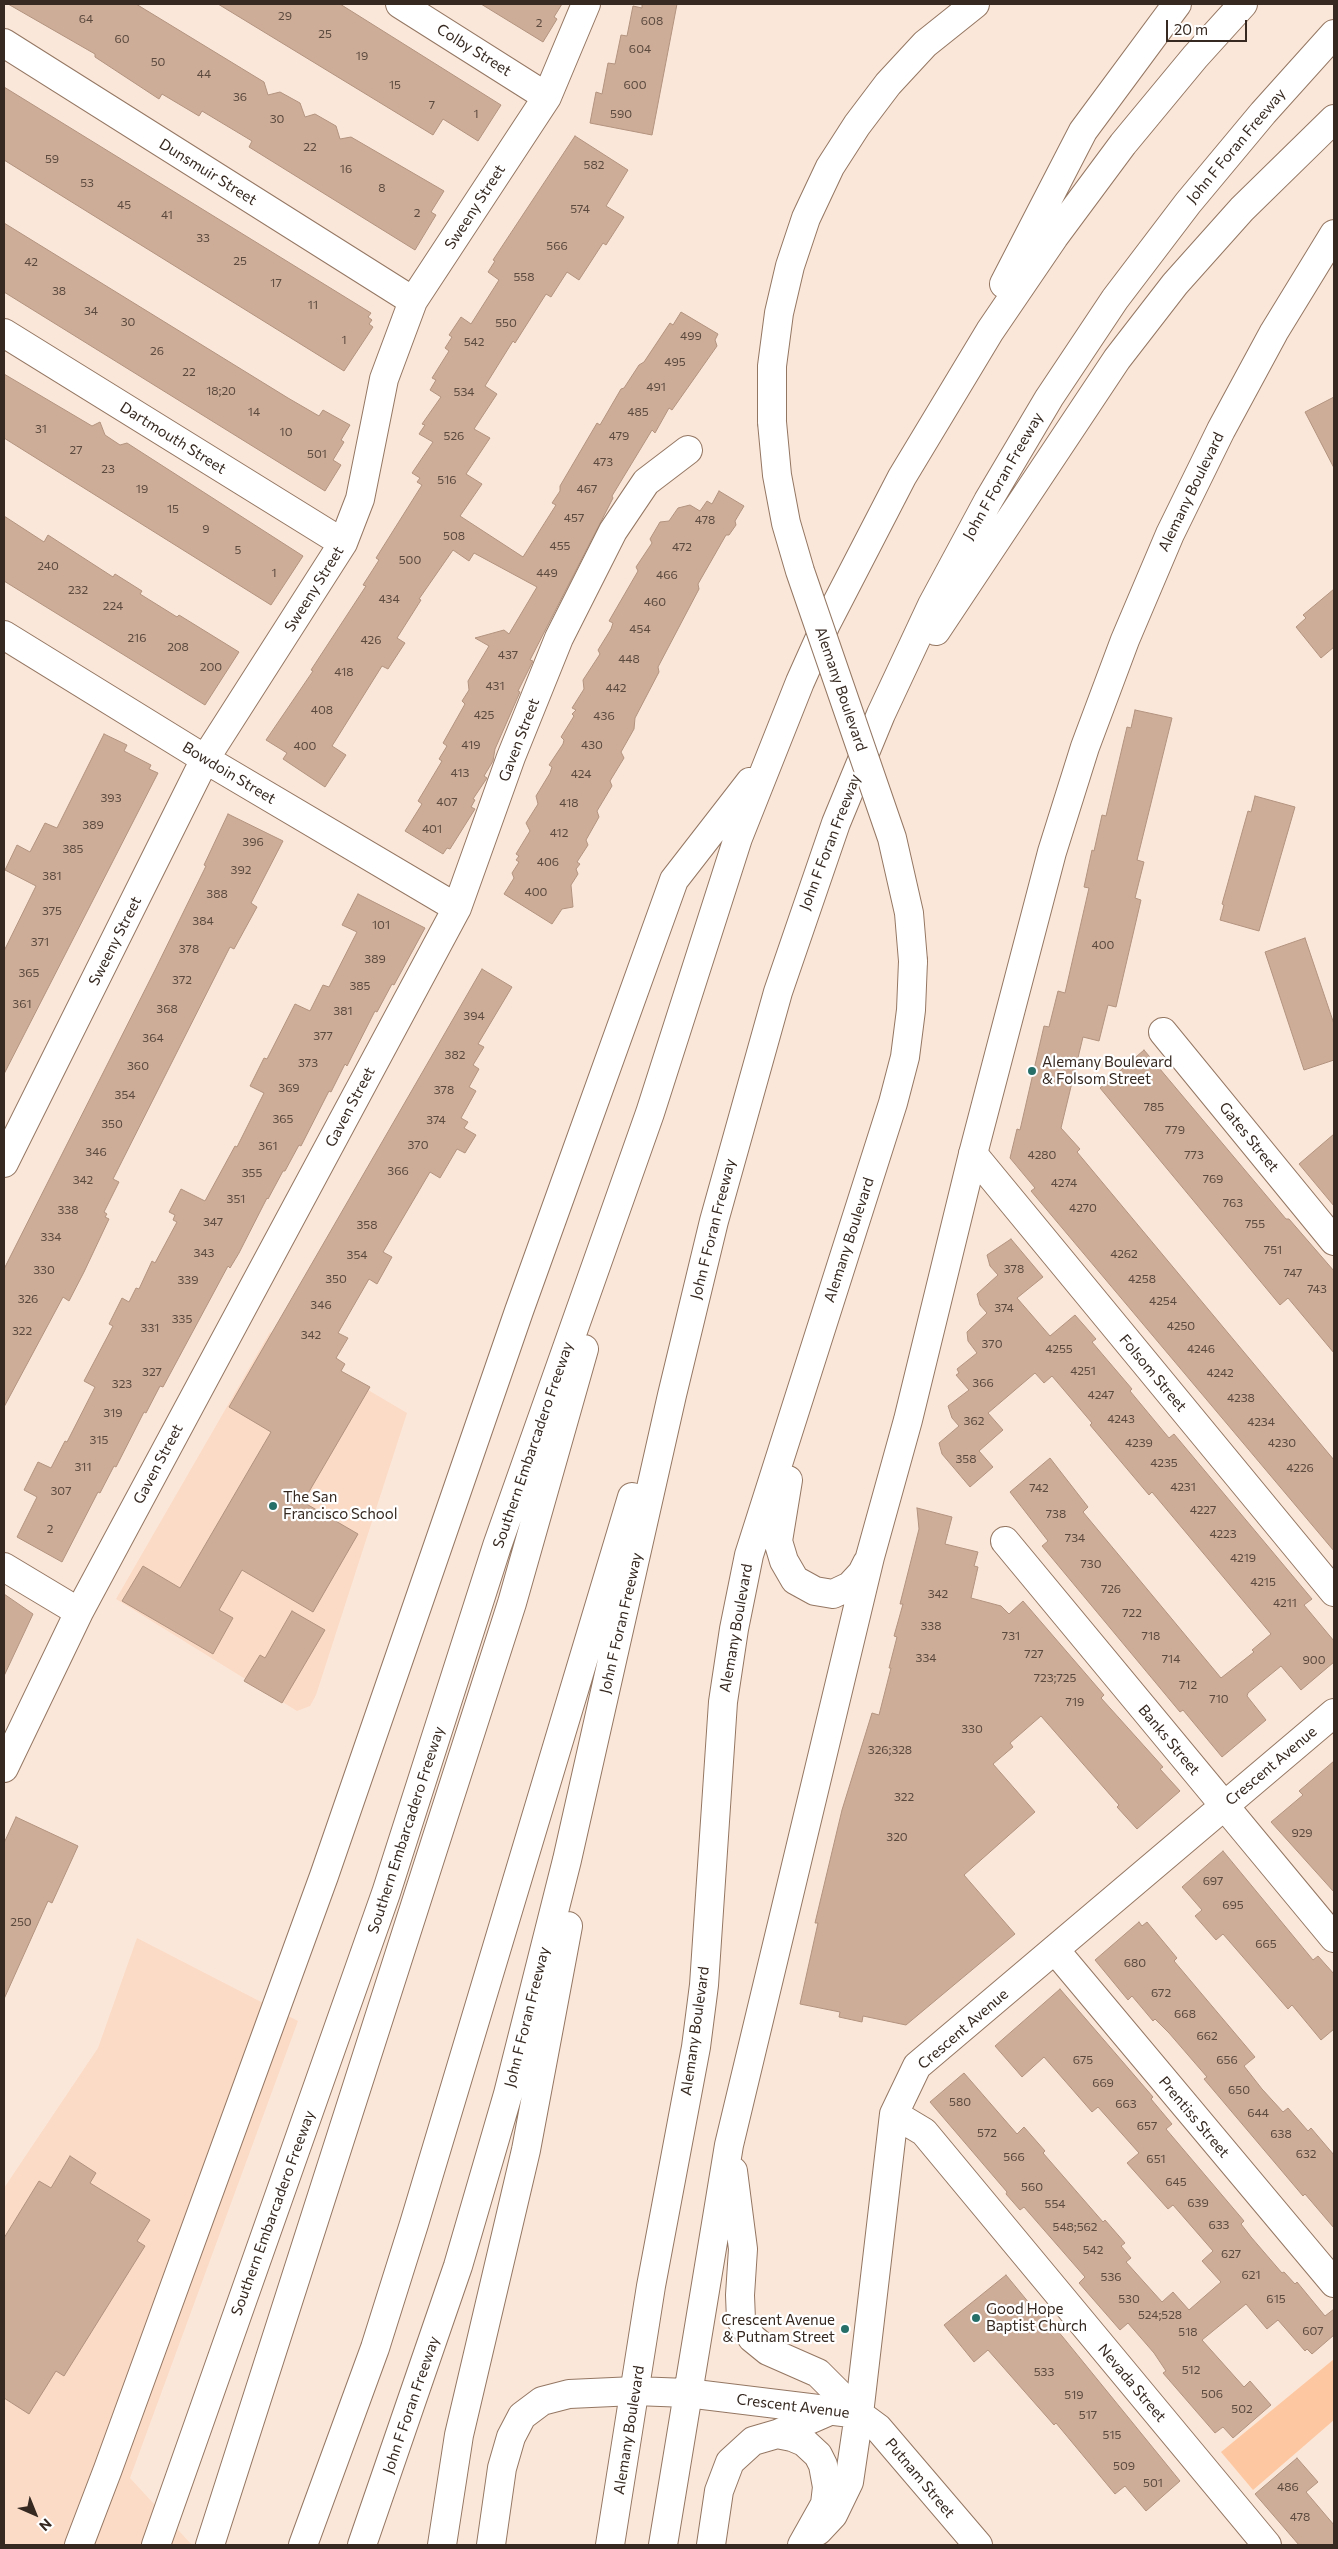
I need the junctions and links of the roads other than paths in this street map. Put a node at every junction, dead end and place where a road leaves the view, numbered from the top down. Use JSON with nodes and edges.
{"nodes":[{"id":1,"x":400,"y":4,"type":"edge"},
{"id":2,"x":586,"y":4,"type":"edge"},
{"id":3,"x":975,"y":4,"type":"edge"},
{"id":4,"x":1177,"y":4,"type":"edge"},
{"id":5,"x":1243,"y":4,"type":"edge"},
{"id":6,"x":1334,"y":34,"type":"edge"},
{"id":7,"x":4,"y":43,"type":"edge"},
{"id":8,"x":548,"y":97,"type":"junction"},
{"id":9,"x":1334,"y":119,"type":"edge"},
{"id":10,"x":1334,"y":234,"type":"edge"},
{"id":11,"x":413,"y":301,"type":"junction"},
{"id":12,"x":4,"y":333,"type":"edge"},
{"id":13,"x":930,"y":427,"type":"junction"},
{"id":14,"x":688,"y":450,"type":"dead end"},
{"id":15,"x":343,"y":543,"type":"junction"},
{"id":16,"x":4,"y":635,"type":"edge"},
{"id":17,"x":881,"y":714,"type":"junction"},
{"id":18,"x":205,"y":759,"type":"junction"},
{"id":19,"x":768,"y":759,"type":"junction"},
{"id":20,"x":457,"y":908,"type":"junction"},
{"id":21,"x":1163,"y":1032,"type":"dead end"},
{"id":22,"x":650,"y":1113,"type":"junction"},
{"id":23,"x":973,"y":1154,"type":"junction"},
{"id":24,"x":4,"y":1163,"type":"edge"},
{"id":25,"x":714,"y":1221,"type":"junction"},
{"id":26,"x":1334,"y":1241,"type":"edge"},
{"id":27,"x":803,"y":1384,"type":"junction"},
{"id":28,"x":1005,"y":1540,"type":"dead end"},
{"id":29,"x":870,"y":1557,"type":"junction"},
{"id":30,"x":4,"y":1567,"type":"edge"},
{"id":31,"x":633,"y":1570,"type":"junction"},
{"id":32,"x":1334,"y":1592,"type":"edge"},
{"id":33,"x":79,"y":1612,"type":"junction"},
{"id":34,"x":1334,"y":1712,"type":"edge"},
{"id":35,"x":4,"y":1768,"type":"edge"},
{"id":36,"x":1224,"y":1806,"type":"junction"},
{"id":37,"x":1334,"y":1938,"type":"edge"},
{"id":38,"x":1055,"y":1950,"type":"junction"},
{"id":39,"x":894,"y":2114,"type":"junction"},
{"id":40,"x":729,"y":2145,"type":"junction"},
{"id":41,"x":1334,"y":2284,"type":"edge"},
{"id":42,"x":636,"y":2391,"type":"junction"},
{"id":43,"x":687,"y":2393,"type":"junction"},
{"id":44,"x":832,"y":2410,"type":"junction"},
{"id":45,"x":859,"y":2414,"type":"junction"},
{"id":46,"x":777,"y":2434,"type":"junction"},
{"id":47,"x":78,"y":2545,"type":"edge"},
{"id":48,"x":156,"y":2545,"type":"edge"},
{"id":49,"x":210,"y":2545,"type":"edge"},
{"id":50,"x":303,"y":2545,"type":"edge"},
{"id":51,"x":362,"y":2545,"type":"edge"},
{"id":52,"x":442,"y":2545,"type":"edge"},
{"id":53,"x":491,"y":2545,"type":"edge"},
{"id":54,"x":610,"y":2545,"type":"edge"},
{"id":55,"x":663,"y":2545,"type":"edge"},
{"id":56,"x":710,"y":2545,"type":"edge"},
{"id":57,"x":803,"y":2545,"type":"edge"},
{"id":58,"x":978,"y":2545,"type":"edge"},
{"id":59,"x":1267,"y":2545,"type":"edge"}],
"edges":[{"from":1,"to":8,"type":"main road","name":"Colby Street"},
{"from":2,"to":8,"type":"main road","name":"Sweeny Street"},
{"from":3,"to":27,"type":"main road","name":"Alemany Boulevard","bridge":true},
{"from":4,"to":13,"type":"main road"},
{"from":5,"to":13,"type":"main road"},
{"from":6,"to":17,"type":"main road","name":"John F Foran Freeway"},
{"from":7,"to":11,"type":"main road","name":"Dunsmuir Street"},
{"from":8,"to":11,"type":"main road","name":"Sweeny Street"},
{"from":9,"to":17,"type":"main road"},
{"from":10,"to":23,"type":"main road","name":"Alemany Boulevard"},
{"from":11,"to":15,"type":"main road","name":"Sweeny Street"},
{"from":12,"to":15,"type":"main road","name":"Dartmouth Street"},
{"from":13,"to":19,"type":"main road"},
{"from":14,"to":20,"type":"main road","name":"Gaven Street"},
{"from":15,"to":18,"type":"main road","name":"Sweeny Street"},
{"from":16,"to":18,"type":"main road","name":"Bowdoin Street"},
{"from":17,"to":25,"type":"main road","name":"John F Foran Freeway"},
{"from":18,"to":20,"type":"main road","name":"Bowdoin Street"},
{"from":18,"to":24,"type":"main road","name":"Sweeny Street"},
{"from":19,"to":22,"type":"main road"},
{"from":19,"to":47,"type":"main road"},
{"from":20,"to":33,"type":"main road","name":"Gaven Street"},
{"from":21,"to":26,"type":"main road","name":"Gates Street"},
{"from":22,"to":48,"type":"main road","name":"Southern Embarcadero Freeway"},
{"from":22,"to":49,"type":"main road"},
{"from":23,"to":29,"type":"main road","name":"Alemany Boulevard"},
{"from":23,"to":32,"type":"main road","name":"Folsom Street"},
{"from":25,"to":31,"type":"main road","name":"John F Foran Freeway"},
{"from":25,"to":50,"type":"main road"},
{"from":27,"to":29,"type":"main road"},
{"from":27,"to":42,"type":"main road","name":"Alemany Boulevard"},
{"from":28,"to":36,"type":"main road","name":"Banks Street"},
{"from":29,"to":40,"type":"main road","name":"Alemany Boulevard"},
{"from":30,"to":33,"type":"main road"},
{"from":31,"to":51,"type":"main road","name":"John F Foran Freeway"},
{"from":31,"to":52,"type":"main road"},
{"from":33,"to":35,"type":"main road","name":"Gaven Street"},
{"from":34,"to":36,"type":"main road","name":"Crescent Avenue"},
{"from":36,"to":37,"type":"main road","name":"Banks Street"},
{"from":36,"to":38,"type":"main road","name":"Crescent Avenue"},
{"from":38,"to":39,"type":"main road","name":"Crescent Avenue"},
{"from":38,"to":41,"type":"main road","name":"Prentiss Street"},
{"from":39,"to":45,"type":"main road","name":"Crescent Avenue"},
{"from":39,"to":59,"type":"main road","name":"Nevada Street"},
{"from":40,"to":43,"type":"main road","name":"Alemany Boulevard"},
{"from":40,"to":45,"type":"main road","name":"Putnam Street"},
{"from":42,"to":43,"type":"main road","name":"Crescent Avenue"},
{"from":42,"to":53,"type":"main road","name":"Crescent Avenue"},
{"from":42,"to":54,"type":"main road","name":"Alemany Boulevard"},
{"from":43,"to":44,"type":"main road","name":"Crescent Avenue"},
{"from":43,"to":55,"type":"main road","name":"Alemany Boulevard"},
{"from":44,"to":45,"type":"main road","name":"Crescent Avenue"},
{"from":44,"to":46,"type":"main road"},
{"from":45,"to":57,"type":"main road"},
{"from":45,"to":58,"type":"main road","name":"Putnam Street"},
{"from":46,"to":56,"type":"main road"},
{"from":46,"to":57,"type":"main road"}]}
